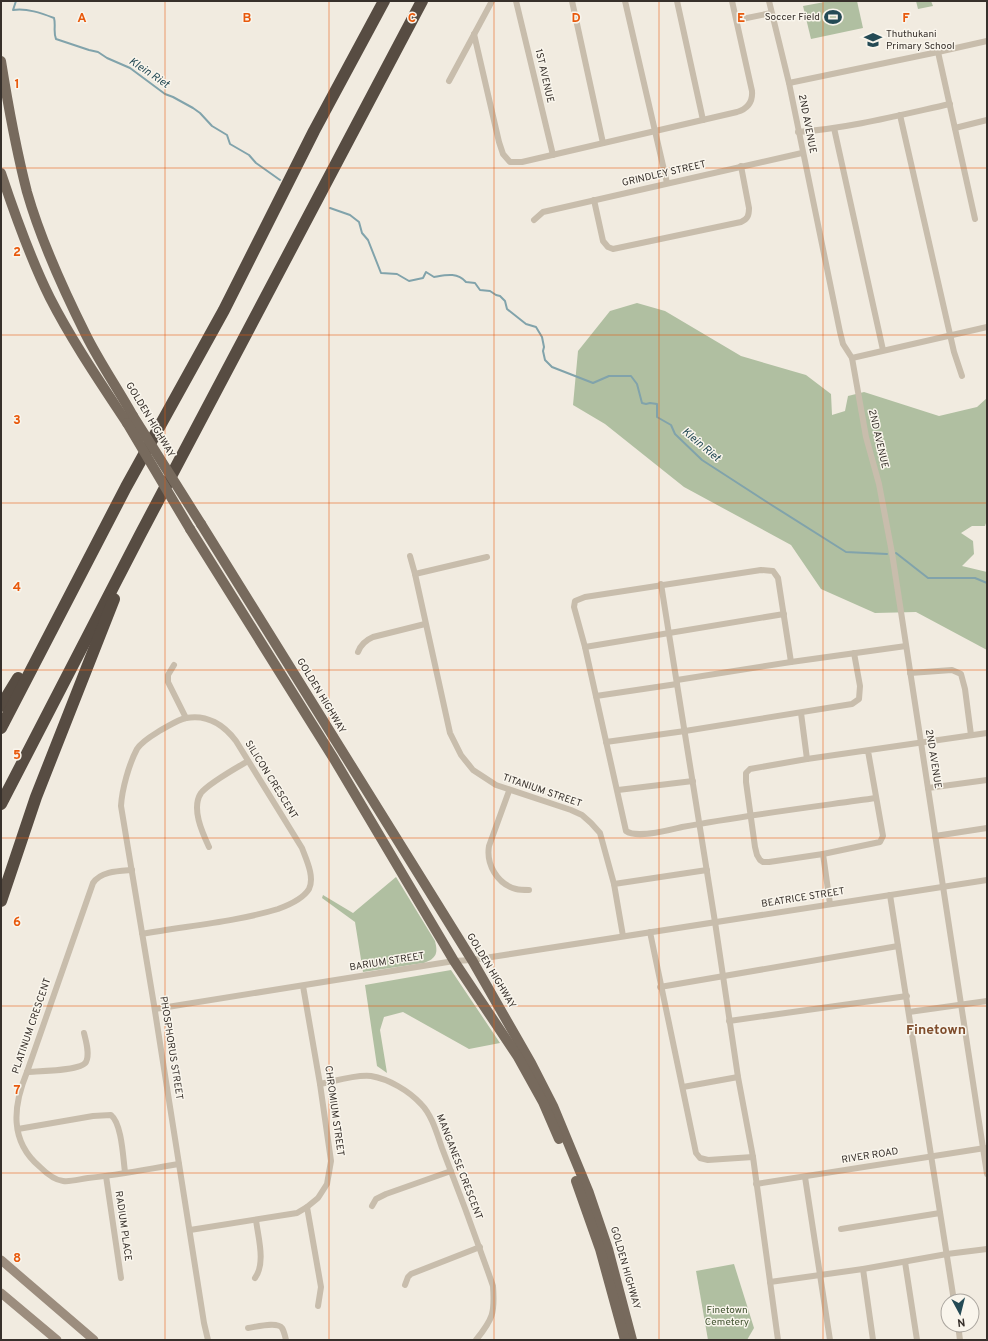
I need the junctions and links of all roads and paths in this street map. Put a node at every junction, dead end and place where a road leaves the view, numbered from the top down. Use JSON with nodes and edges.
{"nodes":[{"id":1,"x":384,"y":1,"type":"edge"},
{"id":2,"x":422,"y":1,"type":"edge"},
{"id":3,"x":492,"y":1,"type":"edge"},
{"id":4,"x":516,"y":1,"type":"edge"},
{"id":5,"x":572,"y":1,"type":"edge"},
{"id":6,"x":625,"y":1,"type":"edge"},
{"id":7,"x":677,"y":1,"type":"edge"},
{"id":8,"x":732,"y":1,"type":"edge"},
{"id":9,"x":769,"y":1,"type":"edge"},
{"id":10,"x":771,"y":13,"type":"junction"},
{"id":11,"x":737,"y":20,"type":"junction"},
{"id":12,"x":474,"y":34,"type":"junction"},
{"id":13,"x":987,"y":41,"type":"edge"},
{"id":14,"x":938,"y":52,"type":"junction"},
{"id":15,"x":1,"y":61,"type":"edge"},
{"id":16,"x":449,"y":80,"type":"dead end"},
{"id":17,"x":788,"y":83,"type":"junction"},
{"id":18,"x":950,"y":104,"type":"junction"},
{"id":19,"x":900,"y":115,"type":"junction"},
{"id":20,"x":703,"y":120,"type":"junction"},
{"id":21,"x":987,"y":120,"type":"edge"},
{"id":22,"x":834,"y":128,"type":"junction"},
{"id":23,"x":955,"y":128,"type":"junction"},
{"id":24,"x":655,"y":131,"type":"junction"},
{"id":25,"x":798,"y":132,"type":"junction"},
{"id":26,"x":603,"y":143,"type":"junction"},
{"id":27,"x":802,"y":152,"type":"junction"},
{"id":28,"x":553,"y":155,"type":"junction"},
{"id":29,"x":742,"y":166,"type":"junction"},
{"id":30,"x":1,"y":173,"type":"edge"},
{"id":31,"x":667,"y":183,"type":"junction"},
{"id":32,"x":594,"y":200,"type":"junction"},
{"id":33,"x":975,"y":219,"type":"dead end"},
{"id":34,"x":534,"y":220,"type":"dead end"},
{"id":35,"x":987,"y":327,"type":"edge"},
{"id":36,"x":950,"y":334,"type":"junction"},
{"id":37,"x":883,"y":350,"type":"junction"},
{"id":38,"x":852,"y":358,"type":"junction"},
{"id":39,"x":962,"y":376,"type":"dead end"},
{"id":40,"x":130,"y":420,"type":"junction"},
{"id":41,"x":105,"y":528,"type":"junction"},
{"id":42,"x":140,"y":535,"type":"junction"},
{"id":43,"x":410,"y":556,"type":"dead end"},
{"id":44,"x":487,"y":557,"type":"dead end"},
{"id":45,"x":415,"y":574,"type":"junction"},
{"id":46,"x":661,"y":584,"type":"junction"},
{"id":47,"x":784,"y":614,"type":"junction"},
{"id":48,"x":425,"y":624,"type":"junction"},
{"id":49,"x":669,"y":632,"type":"junction"},
{"id":50,"x":906,"y":646,"type":"junction"},
{"id":51,"x":585,"y":647,"type":"junction"},
{"id":52,"x":358,"y":652,"type":"dead end"},
{"id":53,"x":854,"y":653,"type":"junction"},
{"id":54,"x":791,"y":662,"type":"junction"},
{"id":55,"x":174,"y":665,"type":"dead end"},
{"id":56,"x":910,"y":673,"type":"junction"},
{"id":57,"x":677,"y":682,"type":"junction"},
{"id":58,"x":596,"y":696,"type":"junction"},
{"id":59,"x":1,"y":706,"type":"edge"},
{"id":60,"x":801,"y":713,"type":"junction"},
{"id":61,"x":186,"y":718,"type":"junction"},
{"id":62,"x":1,"y":728,"type":"edge"},
{"id":63,"x":685,"y":731,"type":"junction"},
{"id":64,"x":987,"y":732,"type":"edge"},
{"id":65,"x":971,"y":735,"type":"junction"},
{"id":66,"x":606,"y":742,"type":"junction"},
{"id":67,"x":921,"y":743,"type":"junction"},
{"id":68,"x":868,"y":751,"type":"junction"},
{"id":69,"x":808,"y":759,"type":"junction"},
{"id":70,"x":248,"y":761,"type":"junction"},
{"id":71,"x":987,"y":780,"type":"edge"},
{"id":72,"x":693,"y":781,"type":"junction"},
{"id":73,"x":928,"y":788,"type":"junction"},
{"id":74,"x":618,"y":790,"type":"junction"},
{"id":75,"x":509,"y":791,"type":"junction"},
{"id":76,"x":876,"y":798,"type":"junction"},
{"id":77,"x":1,"y":804,"type":"edge"},
{"id":78,"x":750,"y":816,"type":"junction"},
{"id":79,"x":700,"y":824,"type":"junction"},
{"id":80,"x":987,"y":828,"type":"edge"},
{"id":81,"x":935,"y":836,"type":"junction"},
{"id":82,"x":209,"y":847,"type":"dead end"},
{"id":83,"x":823,"y":854,"type":"junction"},
{"id":84,"x":132,"y":870,"type":"junction"},
{"id":85,"x":707,"y":870,"type":"junction"},
{"id":86,"x":987,"y":880,"type":"edge"},
{"id":87,"x":614,"y":884,"type":"junction"},
{"id":88,"x":943,"y":887,"type":"junction"},
{"id":89,"x":529,"y":890,"type":"dead end"},
{"id":90,"x":890,"y":895,"type":"junction"},
{"id":91,"x":1,"y":901,"type":"edge"},
{"id":92,"x":830,"y":904,"type":"junction"},
{"id":93,"x":715,"y":922,"type":"junction"},
{"id":94,"x":650,"y":932,"type":"junction"},
{"id":95,"x":142,"y":934,"type":"junction"},
{"id":96,"x":623,"y":936,"type":"junction"},
{"id":97,"x":898,"y":946,"type":"junction"},
{"id":98,"x":472,"y":960,"type":"junction"},
{"id":99,"x":454,"y":961,"type":"junction"},
{"id":100,"x":724,"y":975,"type":"junction"},
{"id":101,"x":303,"y":986,"type":"junction"},
{"id":102,"x":660,"y":987,"type":"junction"},
{"id":103,"x":907,"y":996,"type":"junction"},
{"id":104,"x":987,"y":1001,"type":"edge"},
{"id":105,"x":961,"y":1005,"type":"junction"},
{"id":106,"x":155,"y":1009,"type":"junction"},
{"id":107,"x":909,"y":1012,"type":"junction"},
{"id":108,"x":730,"y":1021,"type":"junction"},
{"id":109,"x":84,"y":1033,"type":"dead end"},
{"id":110,"x":27,"y":1072,"type":"junction"},
{"id":111,"x":738,"y":1077,"type":"junction"},
{"id":112,"x":320,"y":1084,"type":"junction"},
{"id":113,"x":683,"y":1087,"type":"junction"},
{"id":114,"x":18,"y":1129,"type":"junction"},
{"id":115,"x":985,"y":1148,"type":"edge"},
{"id":116,"x":931,"y":1156,"type":"junction"},
{"id":117,"x":753,"y":1157,"type":"junction"},
{"id":118,"x":179,"y":1164,"type":"junction"},
{"id":119,"x":451,"y":1171,"type":"junction"},
{"id":120,"x":125,"y":1172,"type":"junction"},
{"id":121,"x":987,"y":1174,"type":"edge"},
{"id":122,"x":106,"y":1176,"type":"junction"},
{"id":123,"x":805,"y":1176,"type":"junction"},
{"id":124,"x":756,"y":1184,"type":"junction"},
{"id":125,"x":372,"y":1206,"type":"dead end"},
{"id":126,"x":307,"y":1207,"type":"junction"},
{"id":127,"x":940,"y":1213,"type":"junction"},
{"id":128,"x":256,"y":1220,"type":"junction"},
{"id":129,"x":190,"y":1230,"type":"junction"},
{"id":130,"x":841,"y":1230,"type":"dead end"},
{"id":131,"x":480,"y":1247,"type":"junction"},
{"id":132,"x":987,"y":1249,"type":"edge"},
{"id":133,"x":947,"y":1254,"type":"junction"},
{"id":134,"x":1,"y":1260,"type":"edge"},
{"id":135,"x":905,"y":1262,"type":"junction"},
{"id":136,"x":863,"y":1269,"type":"junction"},
{"id":137,"x":821,"y":1275,"type":"junction"},
{"id":138,"x":121,"y":1278,"type":"dead end"},
{"id":139,"x":255,"y":1278,"type":"dead end"},
{"id":140,"x":770,"y":1282,"type":"junction"},
{"id":141,"x":405,"y":1285,"type":"dead end"},
{"id":142,"x":1,"y":1293,"type":"edge"},
{"id":143,"x":953,"y":1293,"type":"edge"},
{"id":144,"x":318,"y":1306,"type":"dead end"},
{"id":145,"x":248,"y":1328,"type":"dead end"},
{"id":146,"x":56,"y":1340,"type":"edge"},
{"id":147,"x":94,"y":1340,"type":"edge"},
{"id":148,"x":208,"y":1340,"type":"edge"},
{"id":149,"x":286,"y":1340,"type":"edge"},
{"id":150,"x":476,"y":1340,"type":"edge"},
{"id":151,"x":625,"y":1340,"type":"edge"},
{"id":152,"x":632,"y":1340,"type":"edge"},
{"id":153,"x":778,"y":1340,"type":"edge"},
{"id":154,"x":830,"y":1340,"type":"edge"},
{"id":155,"x":873,"y":1340,"type":"edge"},
{"id":156,"x":917,"y":1340,"type":"edge"}],
"edges":[{"from":1,"to":41,"type":"highway"},
{"from":2,"to":42,"type":"highway"},
{"from":3,"to":12,"type":"street"},
{"from":4,"to":28,"type":"street","name":"1ST AVENUE"},
{"from":5,"to":26,"type":"street"},
{"from":6,"to":24,"type":"street"},
{"from":7,"to":20,"type":"street"},
{"from":8,"to":11,"type":"street"},
{"from":9,"to":10,"type":"street","name":"2ND AVENUE"},
{"from":10,"to":11,"type":"street"},
{"from":10,"to":17,"type":"street","name":"2ND AVENUE"},
{"from":11,"to":20,"type":"street"},
{"from":12,"to":16,"type":"street"},
{"from":12,"to":28,"type":"street"},
{"from":13,"to":14,"type":"street"},
{"from":14,"to":17,"type":"street"},
{"from":14,"to":18,"type":"street"},
{"from":15,"to":40,"type":"main road","name":"GOLDEN HIGHWAY"},
{"from":17,"to":25,"type":"street","name":"2ND AVENUE"},
{"from":18,"to":19,"type":"street"},
{"from":18,"to":23,"type":"street"},
{"from":19,"to":22,"type":"street"},
{"from":19,"to":36,"type":"street"},
{"from":20,"to":24,"type":"street"},
{"from":21,"to":23,"type":"street"},
{"from":22,"to":25,"type":"street"},
{"from":22,"to":37,"type":"street"},
{"from":23,"to":33,"type":"street"},
{"from":24,"to":26,"type":"street"},
{"from":24,"to":31,"type":"street"},
{"from":25,"to":27,"type":"street","name":"2ND AVENUE"},
{"from":26,"to":28,"type":"street"},
{"from":27,"to":29,"type":"street","name":"GRINDLEY STREET"},
{"from":27,"to":38,"type":"street","name":"2ND AVENUE"},
{"from":29,"to":31,"type":"street","name":"GRINDLEY STREET"},
{"from":29,"to":32,"type":"street"},
{"from":30,"to":40,"type":"main road","name":"GOLDEN HIGHWAY"},
{"from":31,"to":32,"type":"street","name":"GRINDLEY STREET"},
{"from":32,"to":34,"type":"street","name":"GRINDLEY STREET"},
{"from":35,"to":36,"type":"street"},
{"from":36,"to":37,"type":"street"},
{"from":36,"to":39,"type":"street"},
{"from":37,"to":38,"type":"street"},
{"from":38,"to":50,"type":"street","name":"2ND AVENUE"},
{"from":40,"to":98,"type":"main road","name":"GOLDEN HIGHWAY","bridge":true},
{"from":40,"to":99,"type":"main road","name":"GOLDEN HIGHWAY","bridge":true},
{"from":41,"to":59,"type":"highway"},
{"from":41,"to":62,"type":"highway"},
{"from":42,"to":77,"type":"highway"},
{"from":42,"to":91,"type":"highway"},
{"from":43,"to":45,"type":"street","name":"TITANIUM STREET"},
{"from":44,"to":45,"type":"street"},
{"from":45,"to":48,"type":"street","name":"TITANIUM STREET"},
{"from":46,"to":47,"type":"street"},
{"from":46,"to":49,"type":"street"},
{"from":46,"to":51,"type":"street"},
{"from":47,"to":49,"type":"street"},
{"from":47,"to":54,"type":"street"},
{"from":48,"to":52,"type":"street"},
{"from":48,"to":75,"type":"street","name":"TITANIUM STREET"},
{"from":49,"to":51,"type":"street"},
{"from":49,"to":57,"type":"street"},
{"from":50,"to":53,"type":"street"},
{"from":50,"to":56,"type":"street","name":"2ND AVENUE"},
{"from":51,"to":58,"type":"street"},
{"from":53,"to":54,"type":"street"},
{"from":53,"to":60,"type":"street"},
{"from":54,"to":57,"type":"street"},
{"from":55,"to":61,"type":"street"},
{"from":56,"to":65,"type":"street"},
{"from":56,"to":67,"type":"street","name":"2ND AVENUE"},
{"from":57,"to":58,"type":"street"},
{"from":57,"to":63,"type":"street"},
{"from":58,"to":66,"type":"street"},
{"from":60,"to":63,"type":"street"},
{"from":60,"to":69,"type":"street"},
{"from":61,"to":70,"type":"street","name":"SILICON CRESCENT"},
{"from":61,"to":84,"type":"street","name":"SILICON CRESCENT"},
{"from":63,"to":66,"type":"street"},
{"from":63,"to":72,"type":"street"},
{"from":64,"to":65,"type":"street"},
{"from":65,"to":67,"type":"street"},
{"from":66,"to":74,"type":"street"},
{"from":67,"to":68,"type":"street"},
{"from":67,"to":73,"type":"street","name":"2ND AVENUE"},
{"from":68,"to":69,"type":"street"},
{"from":68,"to":76,"type":"street"},
{"from":69,"to":78,"type":"street"},
{"from":70,"to":82,"type":"street"},
{"from":70,"to":95,"type":"street","name":"SILICON CRESCENT"},
{"from":71,"to":73,"type":"street"},
{"from":72,"to":74,"type":"street"},
{"from":72,"to":79,"type":"street"},
{"from":73,"to":81,"type":"street","name":"2ND AVENUE"},
{"from":74,"to":79,"type":"street"},
{"from":75,"to":87,"type":"street","name":"TITANIUM STREET"},
{"from":75,"to":89,"type":"street"},
{"from":76,"to":78,"type":"street"},
{"from":76,"to":83,"type":"street"},
{"from":78,"to":79,"type":"street"},
{"from":78,"to":83,"type":"street"},
{"from":79,"to":85,"type":"street"},
{"from":80,"to":81,"type":"street"},
{"from":81,"to":88,"type":"street","name":"2ND AVENUE"},
{"from":83,"to":92,"type":"street"},
{"from":84,"to":95,"type":"street","name":"PHOSPHORUS STREET"},
{"from":84,"to":110,"type":"street","name":"PLATINUM CRESCENT"},
{"from":85,"to":87,"type":"street"},
{"from":85,"to":93,"type":"street"},
{"from":86,"to":88,"type":"street","name":"BEATRICE STREET"},
{"from":87,"to":96,"type":"street","name":"TITANIUM STREET"},
{"from":88,"to":90,"type":"street","name":"BEATRICE STREET"},
{"from":88,"to":105,"type":"street","name":"2ND AVENUE"},
{"from":90,"to":92,"type":"street","name":"BEATRICE STREET"},
{"from":90,"to":97,"type":"street"},
{"from":92,"to":93,"type":"street","name":"BEATRICE STREET"},
{"from":93,"to":94,"type":"street","name":"BEATRICE STREET"},
{"from":93,"to":100,"type":"street"},
{"from":94,"to":96,"type":"street","name":"BEATRICE STREET"},
{"from":94,"to":102,"type":"street"},
{"from":95,"to":106,"type":"street","name":"PHOSPHORUS STREET"},
{"from":96,"to":98,"type":"street","name":"BARIUM STREET"},
{"from":97,"to":100,"type":"street"},
{"from":97,"to":103,"type":"street"},
{"from":98,"to":99,"type":"street","name":"BARIUM STREET"},
{"from":98,"to":152,"type":"main road","name":"GOLDEN HIGHWAY"},
{"from":99,"to":101,"type":"street","name":"BARIUM STREET"},
{"from":99,"to":151,"type":"main road","name":"GOLDEN HIGHWAY"},
{"from":100,"to":102,"type":"street"},
{"from":100,"to":108,"type":"street"},
{"from":101,"to":106,"type":"street","name":"BARIUM STREET"},
{"from":101,"to":112,"type":"street","name":"CHROMIUM STREET"},
{"from":102,"to":113,"type":"street"},
{"from":103,"to":107,"type":"street"},
{"from":103,"to":108,"type":"street"},
{"from":104,"to":105,"type":"street"},
{"from":105,"to":107,"type":"street"},
{"from":105,"to":115,"type":"street","name":"2ND AVENUE"},
{"from":106,"to":118,"type":"street","name":"PHOSPHORUS STREET"},
{"from":107,"to":116,"type":"street"},
{"from":108,"to":111,"type":"street"},
{"from":109,"to":110,"type":"street"},
{"from":110,"to":114,"type":"street","name":"PLATINUM CRESCENT"},
{"from":111,"to":113,"type":"street"},
{"from":111,"to":117,"type":"street"},
{"from":112,"to":119,"type":"street","name":"MANGANESE CRESCENT"},
{"from":112,"to":126,"type":"street","name":"CHROMIUM STREET"},
{"from":113,"to":117,"type":"street"},
{"from":114,"to":120,"type":"street"},
{"from":114,"to":122,"type":"street","name":"PLATINUM CRESCENT"},
{"from":115,"to":116,"type":"street","name":"RIVER ROAD"},
{"from":115,"to":121,"type":"street","name":"2ND AVENUE"},
{"from":116,"to":123,"type":"street","name":"RIVER ROAD"},
{"from":116,"to":127,"type":"street"},
{"from":117,"to":124,"type":"street"},
{"from":118,"to":120,"type":"street","name":"PLATINUM CRESCENT"},
{"from":118,"to":129,"type":"street","name":"PHOSPHORUS STREET"},
{"from":119,"to":125,"type":"street"},
{"from":119,"to":131,"type":"street","name":"MANGANESE CRESCENT"},
{"from":120,"to":122,"type":"street","name":"PLATINUM CRESCENT"},
{"from":122,"to":138,"type":"street","name":"RADIUM PLACE"},
{"from":123,"to":124,"type":"street","name":"RIVER ROAD"},
{"from":123,"to":137,"type":"street"},
{"from":124,"to":140,"type":"street"},
{"from":126,"to":128,"type":"street","name":"CHROMIUM STREET"},
{"from":126,"to":144,"type":"street"},
{"from":127,"to":130,"type":"street"},
{"from":127,"to":133,"type":"street"},
{"from":128,"to":129,"type":"street","name":"CHROMIUM STREET"},
{"from":128,"to":139,"type":"street"},
{"from":129,"to":148,"type":"street"},
{"from":131,"to":141,"type":"street"},
{"from":131,"to":150,"type":"street","name":"MANGANESE CRESCENT"},
{"from":132,"to":133,"type":"street"},
{"from":133,"to":135,"type":"street"},
{"from":133,"to":143,"type":"street"},
{"from":134,"to":147,"type":"main road"},
{"from":135,"to":136,"type":"street"},
{"from":135,"to":156,"type":"street"},
{"from":136,"to":137,"type":"street"},
{"from":136,"to":155,"type":"street"},
{"from":137,"to":140,"type":"street"},
{"from":137,"to":154,"type":"street"},
{"from":140,"to":153,"type":"street"},
{"from":142,"to":146,"type":"main road"},
{"from":145,"to":149,"type":"street"}]}
